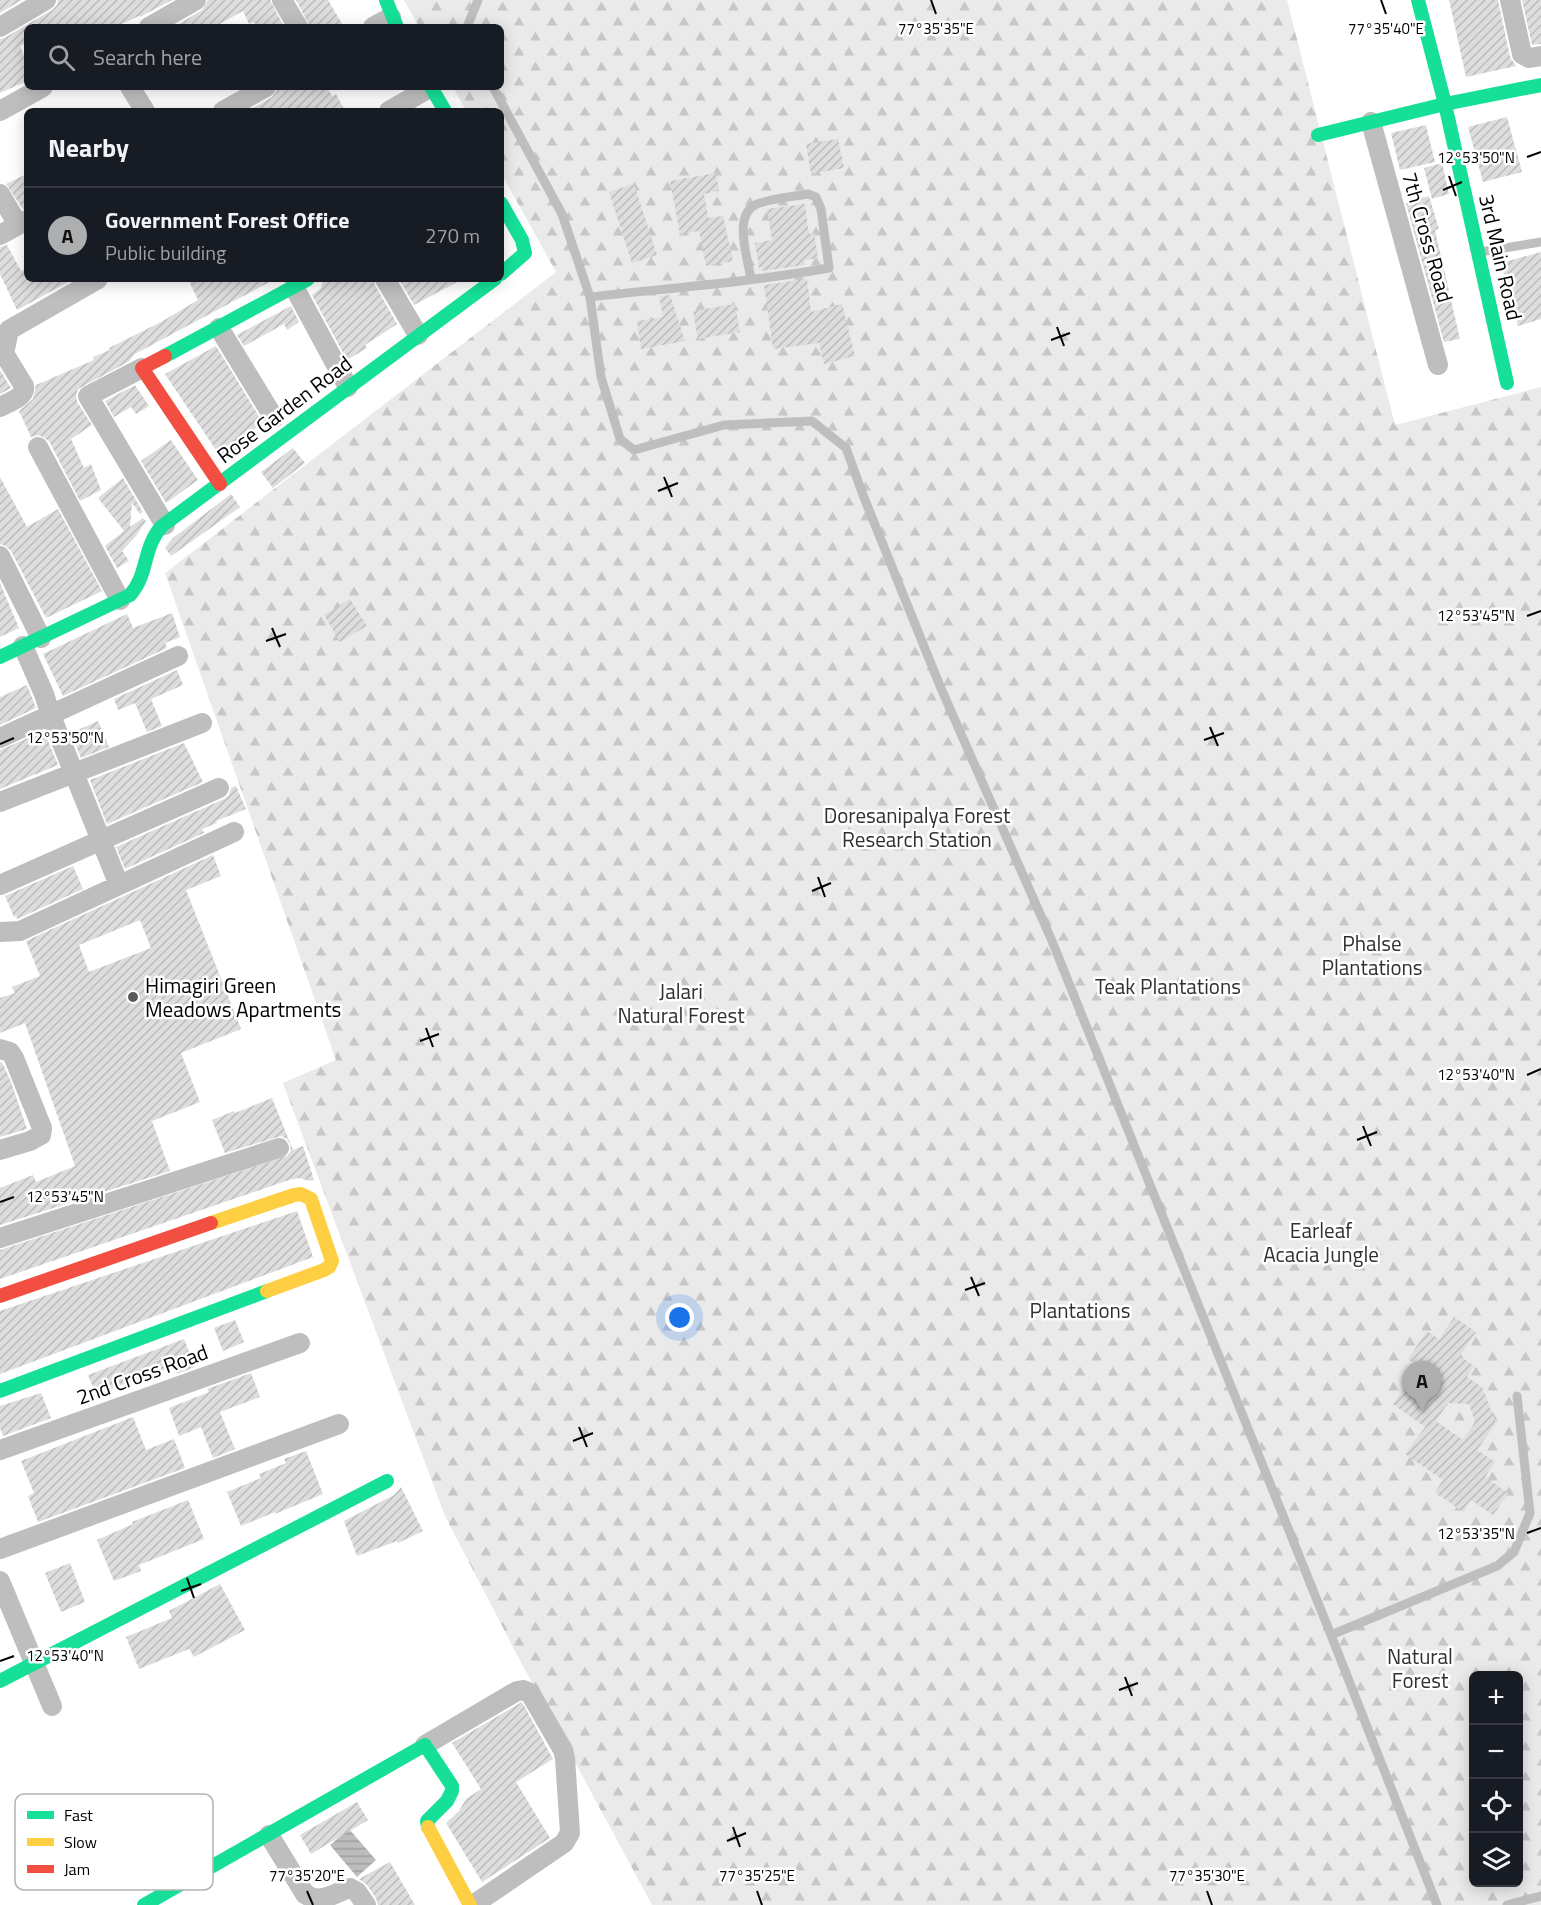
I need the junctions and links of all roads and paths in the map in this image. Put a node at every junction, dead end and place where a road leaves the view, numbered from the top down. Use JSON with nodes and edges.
{"nodes":[{"id":1,"x":46,"y":0,"type":"edge"},
{"id":2,"x":196,"y":0,"type":"edge"},
{"id":3,"x":282,"y":0,"type":"edge"},
{"id":4,"x":478,"y":0,"type":"edge"},
{"id":5,"x":1510,"y":0,"type":"edge"},
{"id":6,"x":1422,"y":1,"type":"edge"},
{"id":7,"x":391,"y":15,"type":"edge"},
{"id":8,"x":154,"y":24,"type":"edge"},
{"id":9,"x":296,"y":24,"type":"edge"},
{"id":10,"x":378,"y":24,"type":"edge"},
{"id":11,"x":468,"y":24,"type":"edge"},
{"id":12,"x":0,"y":27,"type":"edge"},
{"id":13,"x":1541,"y":56,"type":"edge"},
{"id":14,"x":1541,"y":85,"type":"edge"},
{"id":15,"x":38,"y":90,"type":"edge"},
{"id":16,"x":132,"y":90,"type":"edge"},
{"id":17,"x":426,"y":90,"type":"edge"},
{"id":18,"x":433,"y":90,"type":"edge"},
{"id":19,"x":495,"y":90,"type":"edge"},
{"id":20,"x":240,"y":93,"type":"edge"},
{"id":21,"x":1445,"y":104,"type":"junction"},
{"id":22,"x":143,"y":108,"type":"edge"},
{"id":23,"x":226,"y":108,"type":"edge"},
{"id":24,"x":394,"y":108,"type":"edge"},
{"id":25,"x":443,"y":108,"type":"edge"},
{"id":26,"x":0,"y":111,"type":"edge"},
{"id":27,"x":1371,"y":122,"type":"junction"},
{"id":28,"x":1317,"y":135,"type":"dead end"},
{"id":29,"x":0,"y":194,"type":"edge"},
{"id":30,"x":504,"y":208,"type":"edge"},
{"id":31,"x":22,"y":223,"type":"edge"},
{"id":32,"x":0,"y":235,"type":"edge"},
{"id":33,"x":1541,"y":242,"type":"edge"},
{"id":34,"x":1478,"y":252,"type":"junction"},
{"id":35,"x":504,"y":271,"type":"edge"},
{"id":36,"x":752,"y":279,"type":"junction"},
{"id":37,"x":93,"y":282,"type":"edge"},
{"id":38,"x":387,"y":282,"type":"edge"},
{"id":39,"x":491,"y":282,"type":"edge"},
{"id":40,"x":301,"y":283,"type":"edge"},
{"id":41,"x":590,"y":297,"type":"junction"},
{"id":42,"x":219,"y":328,"type":"junction"},
{"id":43,"x":418,"y":335,"type":"junction"},
{"id":44,"x":2,"y":350,"type":"edge"},
{"id":45,"x":1438,"y":365,"type":"dead end"},
{"id":46,"x":142,"y":368,"type":"junction"},
{"id":47,"x":1507,"y":383,"type":"dead end"},
{"id":48,"x":348,"y":387,"type":"junction"},
{"id":49,"x":0,"y":407,"type":"edge"},
{"id":50,"x":274,"y":418,"type":"dead end"},
{"id":51,"x":38,"y":447,"type":"dead end"},
{"id":52,"x":220,"y":484,"type":"junction"},
{"id":53,"x":165,"y":525,"type":"junction"},
{"id":54,"x":0,"y":556,"type":"edge"},
{"id":55,"x":125,"y":597,"type":"junction"},
{"id":56,"x":32,"y":642,"type":"junction"},
{"id":57,"x":178,"y":656,"type":"dead end"},
{"id":58,"x":0,"y":657,"type":"edge"},
{"id":59,"x":51,"y":716,"type":"junction"},
{"id":60,"x":202,"y":723,"type":"dead end"},
{"id":61,"x":0,"y":738,"type":"edge"},
{"id":62,"x":73,"y":773,"type":"junction"},
{"id":63,"x":219,"y":788,"type":"dead end"},
{"id":64,"x":0,"y":802,"type":"edge"},
{"id":65,"x":234,"y":832,"type":"dead end"},
{"id":66,"x":101,"y":840,"type":"junction"},
{"id":67,"x":0,"y":885,"type":"edge"},
{"id":68,"x":119,"y":885,"type":"junction"},
{"id":69,"x":0,"y":932,"type":"edge"},
{"id":70,"x":0,"y":1049,"type":"edge"},
{"id":71,"x":279,"y":1148,"type":"dead end"},
{"id":72,"x":0,"y":1150,"type":"edge"},
{"id":73,"x":0,"y":1238,"type":"edge"},
{"id":74,"x":0,"y":1296,"type":"edge"},
{"id":75,"x":300,"y":1343,"type":"dead end"},
{"id":76,"x":0,"y":1391,"type":"edge"},
{"id":77,"x":1517,"y":1396,"type":"dead end"},
{"id":78,"x":339,"y":1425,"type":"dead end"},
{"id":79,"x":0,"y":1450,"type":"edge"},
{"id":80,"x":387,"y":1481,"type":"dead end"},
{"id":81,"x":0,"y":1549,"type":"edge"},
{"id":82,"x":0,"y":1581,"type":"edge"},
{"id":83,"x":1331,"y":1635,"type":"junction"},
{"id":84,"x":34,"y":1662,"type":"junction"},
{"id":85,"x":0,"y":1681,"type":"edge"},
{"id":86,"x":52,"y":1706,"type":"dead end"},
{"id":87,"x":425,"y":1745,"type":"junction"},
{"id":88,"x":269,"y":1834,"type":"junction"},
{"id":89,"x":213,"y":1866,"type":"edge"},
{"id":90,"x":170,"y":1890,"type":"edge"},
{"id":91,"x":1541,"y":1896,"type":"edge"},
{"id":92,"x":144,"y":1905,"type":"edge"},
{"id":93,"x":366,"y":1905,"type":"edge"},
{"id":94,"x":471,"y":1905,"type":"edge"},
{"id":95,"x":1437,"y":1905,"type":"edge"},
{"id":96,"x":1507,"y":1905,"type":"edge"}],
"edges":[{"from":1,"to":12,"type":"street"},
{"from":2,"to":8,"type":"street"},
{"from":3,"to":9,"type":"street"},
{"from":4,"to":11,"type":"lane"},
{"from":5,"to":13,"type":"street"},
{"from":6,"to":21,"type":"street","name":"3rd Main Road"},
{"from":7,"to":10,"type":"street"},
{"from":14,"to":21,"type":"street"},
{"from":15,"to":26,"type":"street"},
{"from":16,"to":22,"type":"street"},
{"from":17,"to":24,"type":"street"},
{"from":18,"to":25,"type":"street"},
{"from":19,"to":41,"type":"lane"},
{"from":20,"to":23,"type":"street"},
{"from":21,"to":27,"type":"street"},
{"from":21,"to":34,"type":"street","name":"3rd Main Road"},
{"from":27,"to":28,"type":"street"},
{"from":27,"to":45,"type":"street","name":"7th Cross Road"},
{"from":29,"to":31,"type":"street"},
{"from":30,"to":35,"type":"street"},
{"from":31,"to":32,"type":"street"},
{"from":33,"to":34,"type":"lane"},
{"from":34,"to":47,"type":"street","name":"3rd Main Road"},
{"from":36,"to":36,"type":"lane"},
{"from":36,"to":41,"type":"lane"},
{"from":37,"to":44,"type":"street"},
{"from":38,"to":43,"type":"street"},
{"from":39,"to":43,"type":"street","name":"Rose Garden Road"},
{"from":40,"to":42,"type":"street"},
{"from":40,"to":48,"type":"street"},
{"from":41,"to":83,"type":"lane"},
{"from":42,"to":46,"type":"street"},
{"from":42,"to":50,"type":"street"},
{"from":43,"to":48,"type":"street","name":"Rose Garden Road"},
{"from":44,"to":49,"type":"street"},
{"from":46,"to":52,"type":"street"},
{"from":46,"to":53,"type":"street"},
{"from":48,"to":52,"type":"street","name":"Rose Garden Road"},
{"from":51,"to":55,"type":"street"},
{"from":52,"to":53,"type":"street","name":"Rose Garden Road"},
{"from":53,"to":55,"type":"street","name":"Rose Garden Road"},
{"from":54,"to":56,"type":"street"},
{"from":55,"to":56,"type":"street"},
{"from":56,"to":58,"type":"street"},
{"from":56,"to":59,"type":"street"},
{"from":57,"to":59,"type":"street"},
{"from":59,"to":61,"type":"street"},
{"from":59,"to":62,"type":"street"},
{"from":60,"to":62,"type":"street"},
{"from":62,"to":64,"type":"street"},
{"from":62,"to":66,"type":"street"},
{"from":63,"to":66,"type":"street"},
{"from":65,"to":68,"type":"street"},
{"from":66,"to":67,"type":"street"},
{"from":66,"to":68,"type":"street"},
{"from":68,"to":69,"type":"street"},
{"from":70,"to":72,"type":"street"},
{"from":71,"to":73,"type":"street"},
{"from":74,"to":76,"type":"street"},
{"from":75,"to":79,"type":"street","name":"2nd Cross Road"},
{"from":77,"to":83,"type":"lane"},
{"from":78,"to":81,"type":"street"},
{"from":80,"to":84,"type":"street"},
{"from":82,"to":84,"type":"street"},
{"from":83,"to":95,"type":"lane"},
{"from":84,"to":85,"type":"street"},
{"from":84,"to":86,"type":"street"},
{"from":87,"to":88,"type":"street"},
{"from":87,"to":94,"type":"street"},
{"from":87,"to":94,"type":"street"},
{"from":88,"to":89,"type":"street"},
{"from":88,"to":93,"type":"street"},
{"from":90,"to":92,"type":"street"},
{"from":91,"to":96,"type":"lane"}]}
